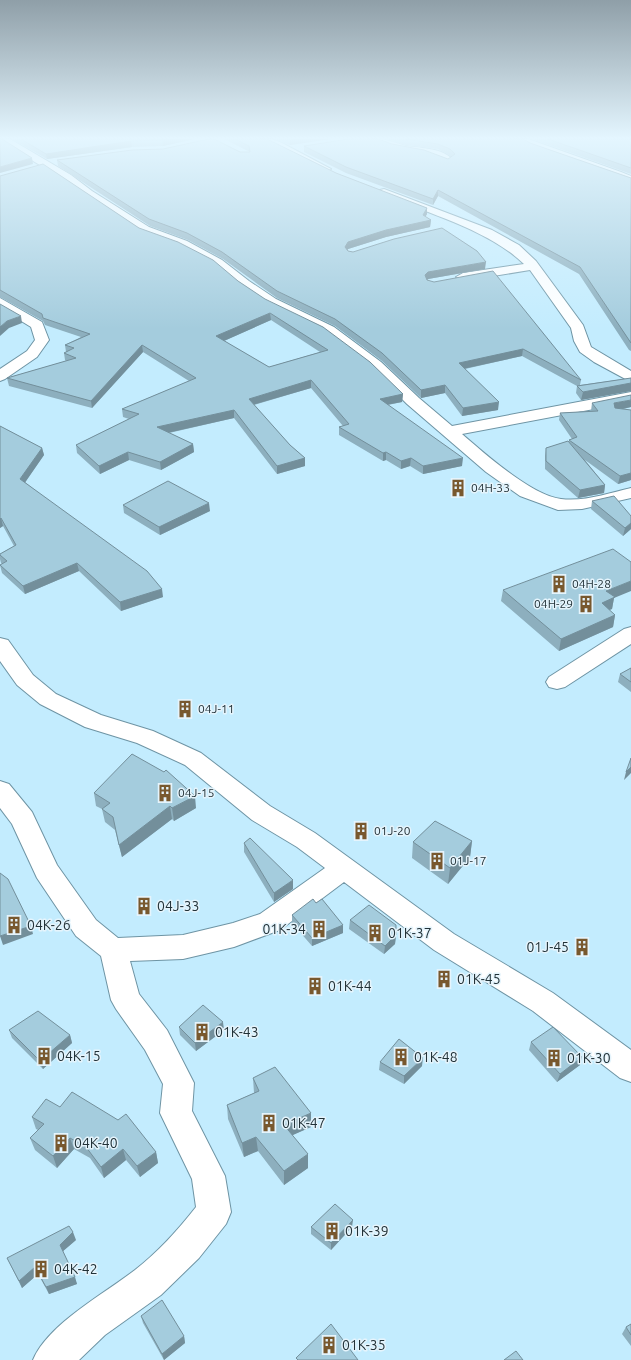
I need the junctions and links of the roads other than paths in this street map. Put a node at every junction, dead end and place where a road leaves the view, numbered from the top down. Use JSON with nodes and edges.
{"nodes":[{"id":1,"x":103,"y":202,"type":"edge"},
{"id":2,"x":409,"y":202,"type":"edge"},
{"id":3,"x":464,"y":224,"type":"junction"},
{"id":4,"x":446,"y":229,"type":"edge"},
{"id":5,"x":533,"y":266,"type":"junction"},
{"id":6,"x":447,"y":280,"type":"edge"},
{"id":7,"x":0,"y":302,"type":"edge"},
{"id":8,"x":0,"y":376,"type":"edge"},
{"id":9,"x":631,"y":377,"type":"edge"},
{"id":10,"x":631,"y":397,"type":"edge"},
{"id":11,"x":450,"y":431,"type":"junction"},
{"id":12,"x":631,"y":493,"type":"edge"},
{"id":13,"x":631,"y":634,"type":"edge"},
{"id":14,"x":0,"y":646,"type":"edge"},
{"id":15,"x":557,"y":682,"type":"dead end"},
{"id":16,"x":0,"y":790,"type":"edge"},
{"id":17,"x":344,"y":868,"type":"junction"},
{"id":18,"x":113,"y":950,"type":"junction"},
{"id":19,"x":631,"y":1068,"type":"edge"},
{"id":20,"x":52,"y":1360,"type":"edge"}],
"edges":[{"from":1,"to":11,"type":"street"},
{"from":2,"to":3,"type":"street"},
{"from":3,"to":4,"type":"street"},
{"from":3,"to":5,"type":"street"},
{"from":5,"to":6,"type":"street"},
{"from":5,"to":9,"type":"street"},
{"from":7,"to":8,"type":"street"},
{"from":10,"to":11,"type":"street"},
{"from":11,"to":12,"type":"street"},
{"from":13,"to":15,"type":"street"},
{"from":14,"to":17,"type":"street"},
{"from":16,"to":18,"type":"street"},
{"from":17,"to":18,"type":"street"},
{"from":17,"to":19,"type":"street"},
{"from":18,"to":20,"type":"street"}]}
